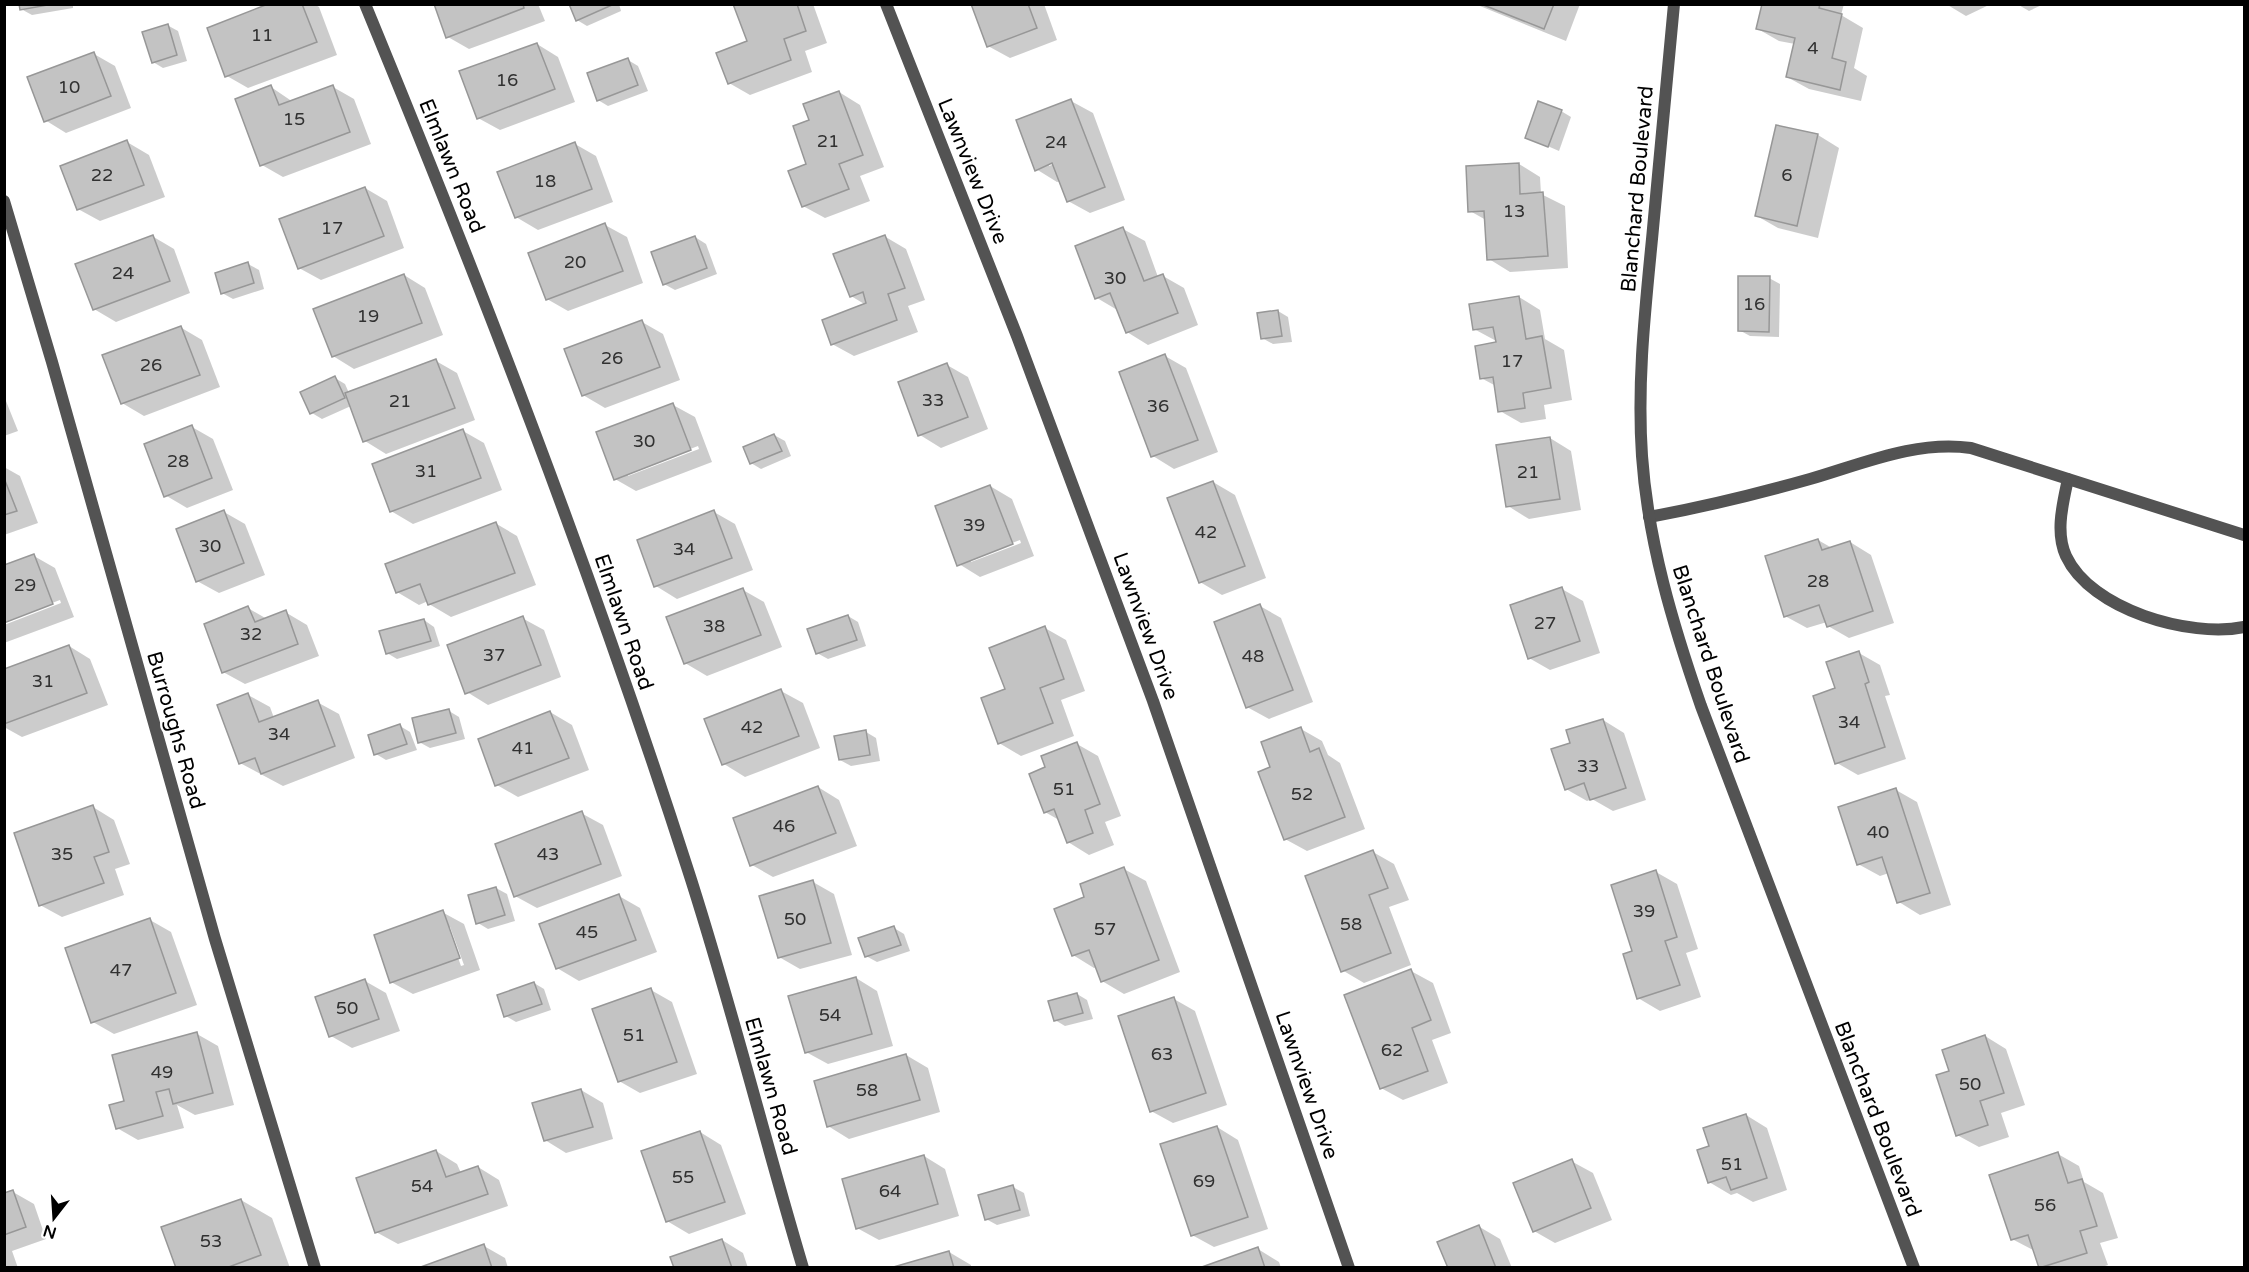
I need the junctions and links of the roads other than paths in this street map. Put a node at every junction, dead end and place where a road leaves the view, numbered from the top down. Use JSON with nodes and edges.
{"nodes":[{"id":1,"x":365,"y":4,"type":"edge"},
{"id":2,"x":886,"y":4,"type":"edge"},
{"id":3,"x":1674,"y":4,"type":"edge"},
{"id":4,"x":4,"y":201,"type":"edge"},
{"id":5,"x":2068,"y":479,"type":"junction"},
{"id":6,"x":1649,"y":517,"type":"junction"},
{"id":7,"x":2244,"y":534,"type":"edge"},
{"id":8,"x":2244,"y":627,"type":"edge"},
{"id":9,"x":315,"y":1268,"type":"edge"},
{"id":10,"x":803,"y":1268,"type":"edge"},
{"id":11,"x":1350,"y":1268,"type":"edge"},
{"id":12,"x":1914,"y":1268,"type":"edge"}],
"edges":[{"from":1,"to":10,"type":"street","name":"Elmlawn Road"},
{"from":2,"to":11,"type":"street","name":"Lawnview Drive"},
{"from":3,"to":6,"type":"street","name":"Blanchard Boulevard"},
{"from":4,"to":9,"type":"street","name":"Burroughs Road"},
{"from":5,"to":6,"type":"street"},
{"from":5,"to":7,"type":"street"},
{"from":5,"to":8,"type":"street"},
{"from":6,"to":12,"type":"street","name":"Blanchard Boulevard"}]}
